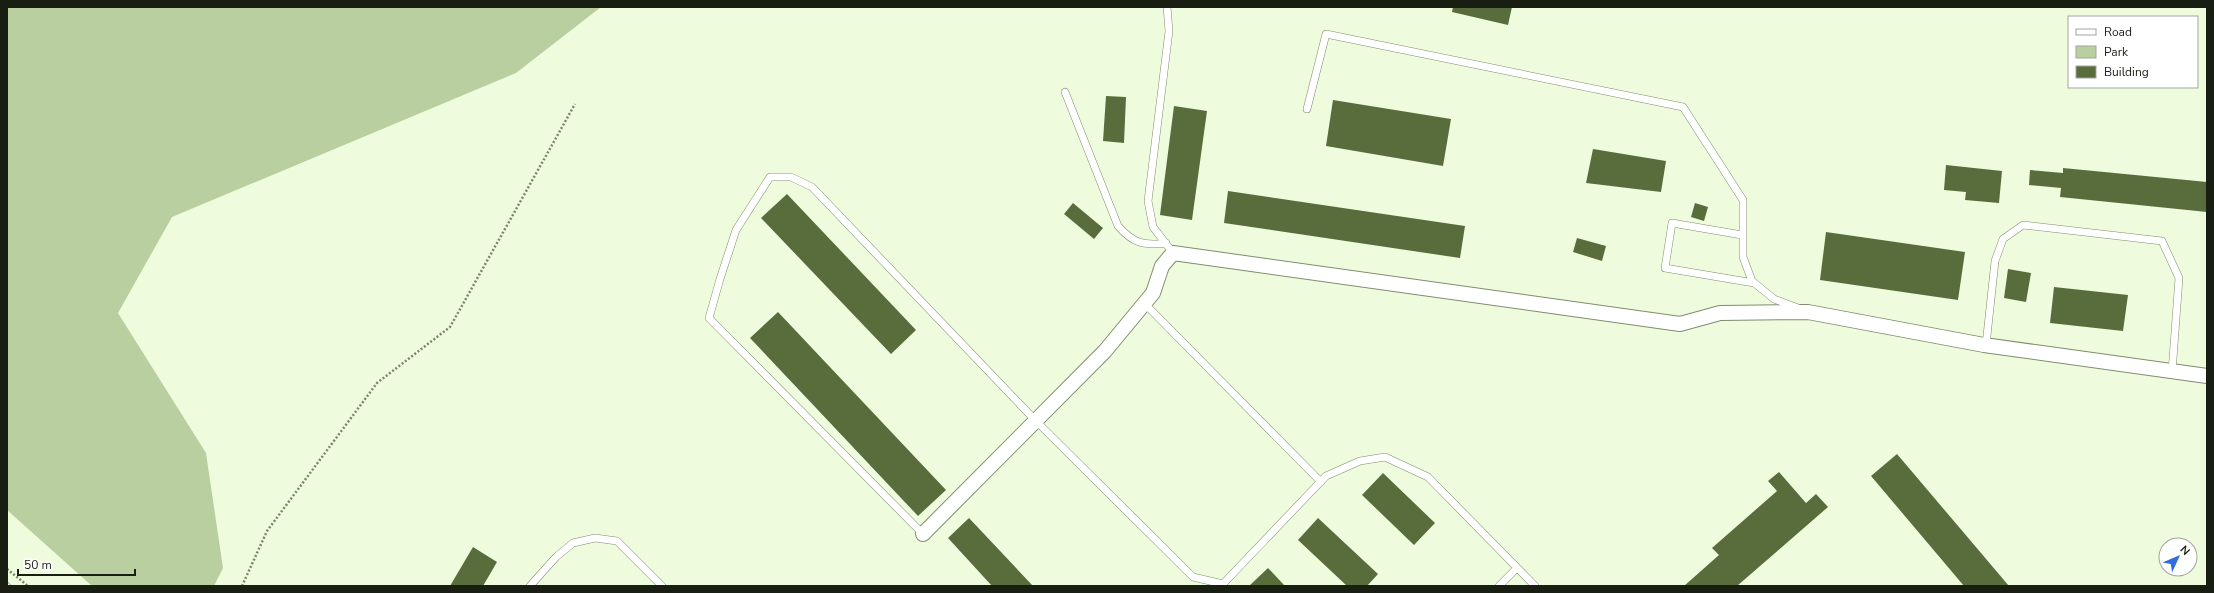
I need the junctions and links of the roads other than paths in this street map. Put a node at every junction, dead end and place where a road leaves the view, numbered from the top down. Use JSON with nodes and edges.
{"nodes":[{"id":1,"x":1167,"y":7,"type":"edge"},
{"id":2,"x":1065,"y":92,"type":"dead end"},
{"id":3,"x":1307,"y":108,"type":"dead end"},
{"id":4,"x":1742,"y":235,"type":"junction"},
{"id":5,"x":1169,"y":248,"type":"junction"},
{"id":6,"x":1754,"y":283,"type":"junction"},
{"id":7,"x":1144,"y":303,"type":"junction"},
{"id":8,"x":1808,"y":312,"type":"junction"},
{"id":9,"x":1986,"y":345,"type":"junction"},
{"id":10,"x":2172,"y":372,"type":"junction"},
{"id":11,"x":2207,"y":376,"type":"edge"},
{"id":12,"x":1036,"y":420,"type":"junction"},
{"id":13,"x":1321,"y":482,"type":"junction"},
{"id":14,"x":922,"y":534,"type":"joint"},
{"id":15,"x":1517,"y":568,"type":"junction"},
{"id":16,"x":1222,"y":585,"type":"edge"},
{"id":17,"x":530,"y":586,"type":"edge"},
{"id":18,"x":662,"y":586,"type":"edge"},
{"id":19,"x":1499,"y":586,"type":"edge"},
{"id":20,"x":1535,"y":586,"type":"edge"}],
"edges":[{"from":1,"to":5,"type":"lane"},
{"from":2,"to":5,"type":"lane"},
{"from":3,"to":4,"type":"lane"},
{"from":4,"to":6,"type":"lane"},
{"from":4,"to":6,"type":"lane"},
{"from":5,"to":7,"type":"street"},
{"from":5,"to":8,"type":"street"},
{"from":6,"to":8,"type":"lane"},
{"from":7,"to":12,"type":"street"},
{"from":7,"to":13,"type":"lane"},
{"from":8,"to":9,"type":"street"},
{"from":9,"to":10,"type":"street"},
{"from":9,"to":10,"type":"lane"},
{"from":10,"to":11,"type":"street"},
{"from":12,"to":14,"type":"street"},
{"from":12,"to":14,"type":"lane"},
{"from":12,"to":16,"type":"lane"},
{"from":13,"to":15,"type":"lane"},
{"from":13,"to":16,"type":"lane"},
{"from":15,"to":19,"type":"lane"},
{"from":15,"to":20,"type":"lane"},
{"from":17,"to":18,"type":"lane"}]}
